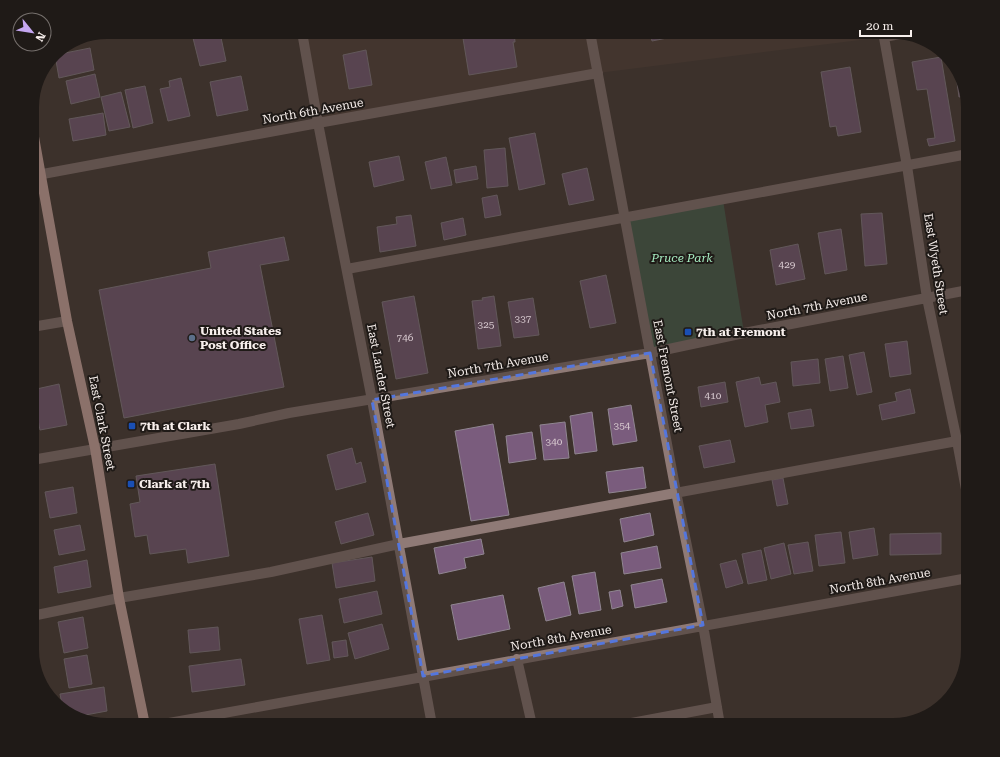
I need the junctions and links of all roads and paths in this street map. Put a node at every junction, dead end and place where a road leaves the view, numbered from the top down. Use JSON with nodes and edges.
{"nodes":[{"id":1,"x":303,"y":39,"type":"edge"},
{"id":2,"x":591,"y":39,"type":"edge"},
{"id":3,"x":884,"y":39,"type":"edge"},
{"id":4,"x":598,"y":74,"type":"junction"},
{"id":5,"x":318,"y":123,"type":"junction"},
{"id":6,"x":961,"y":155,"type":"edge"},
{"id":7,"x":907,"y":166,"type":"junction"},
{"id":8,"x":39,"y":175,"type":"edge"},
{"id":9,"x":39,"y":185,"type":"edge"},
{"id":10,"x":624,"y":218,"type":"junction"},
{"id":11,"x":347,"y":269,"type":"junction"},
{"id":12,"x":961,"y":291,"type":"edge"},
{"id":13,"x":927,"y":298,"type":"junction"},
{"id":14,"x":67,"y":321,"type":"junction"},
{"id":15,"x":39,"y":326,"type":"edge"},
{"id":16,"x":650,"y":353,"type":"junction"},
{"id":17,"x":372,"y":400,"type":"junction"},
{"id":18,"x":957,"y":441,"type":"junction"},
{"id":19,"x":95,"y":448,"type":"junction"},
{"id":20,"x":39,"y":459,"type":"edge"},
{"id":21,"x":961,"y":462,"type":"edge"},
{"id":22,"x":676,"y":492,"type":"junction"},
{"id":23,"x":399,"y":544,"type":"junction"},
{"id":24,"x":961,"y":579,"type":"edge"},
{"id":25,"x":119,"y":598,"type":"junction"},
{"id":26,"x":39,"y":615,"type":"edge"},
{"id":27,"x":703,"y":626,"type":"junction"},
{"id":28,"x":517,"y":659,"type":"junction"},
{"id":29,"x":423,"y":676,"type":"junction"},
{"id":30,"x":717,"y":707,"type":"junction"},
{"id":31,"x":144,"y":718,"type":"edge"},
{"id":32,"x":196,"y":718,"type":"edge"},
{"id":33,"x":431,"y":718,"type":"edge"},
{"id":34,"x":530,"y":718,"type":"edge"},
{"id":35,"x":658,"y":718,"type":"edge"},
{"id":36,"x":719,"y":718,"type":"edge"}],
"edges":[{"from":1,"to":5,"type":"street","name":"East Lander Street"},
{"from":2,"to":4,"type":"street","name":"East Fremont Street"},
{"from":3,"to":7,"type":"street","name":"East Wyeth Street"},
{"from":4,"to":5,"type":"street","name":"North 6th Avenue"},
{"from":4,"to":10,"type":"street","name":"East Fremont Street"},
{"from":5,"to":8,"type":"street","name":"North 6th Avenue"},
{"from":5,"to":11,"type":"street","name":"East Lander Street"},
{"from":6,"to":7,"type":"street"},
{"from":7,"to":10,"type":"street"},
{"from":7,"to":13,"type":"street","name":"East Wyeth Street"},
{"from":9,"to":14,"type":"main road","name":"East Clark Street"},
{"from":10,"to":11,"type":"street"},
{"from":10,"to":16,"type":"street","name":"East Fremont Street"},
{"from":11,"to":17,"type":"street","name":"East Lander Street"},
{"from":12,"to":13,"type":"street","name":"North 7th Avenue"},
{"from":13,"to":16,"type":"street","name":"North 7th Avenue"},
{"from":13,"to":18,"type":"street","name":"East Wyeth Street"},
{"from":14,"to":15,"type":"street"},
{"from":14,"to":19,"type":"main road","name":"East Clark Street"},
{"from":16,"to":17,"type":"street","name":"North 7th Avenue"},
{"from":16,"to":22,"type":"street","name":"East Fremont Street"},
{"from":17,"to":19,"type":"street","name":"North 7th Avenue"},
{"from":17,"to":23,"type":"street","name":"East Lander Street"},
{"from":18,"to":21,"type":"street","name":"East Wyeth Street"},
{"from":18,"to":22,"type":"street"},
{"from":19,"to":20,"type":"street","name":"North 7th Avenue"},
{"from":19,"to":25,"type":"main road","name":"East Clark Street"},
{"from":22,"to":23,"type":"street"},
{"from":22,"to":27,"type":"street","name":"East Fremont Street"},
{"from":23,"to":25,"type":"street"},
{"from":23,"to":29,"type":"street","name":"East Lander Street"},
{"from":24,"to":27,"type":"street","name":"North 8th Avenue"},
{"from":25,"to":26,"type":"street"},
{"from":25,"to":31,"type":"main road","name":"East Clark Street"},
{"from":27,"to":28,"type":"street","name":"North 8th Avenue"},
{"from":27,"to":30,"type":"street","name":"East Fremont Street"},
{"from":28,"to":29,"type":"street","name":"North 8th Avenue"},
{"from":28,"to":34,"type":"street"},
{"from":29,"to":32,"type":"street","name":"North 8th Avenue"},
{"from":29,"to":33,"type":"street","name":"East Lander Street"},
{"from":30,"to":35,"type":"street"},
{"from":30,"to":36,"type":"street","name":"East Fremont Street"}]}
